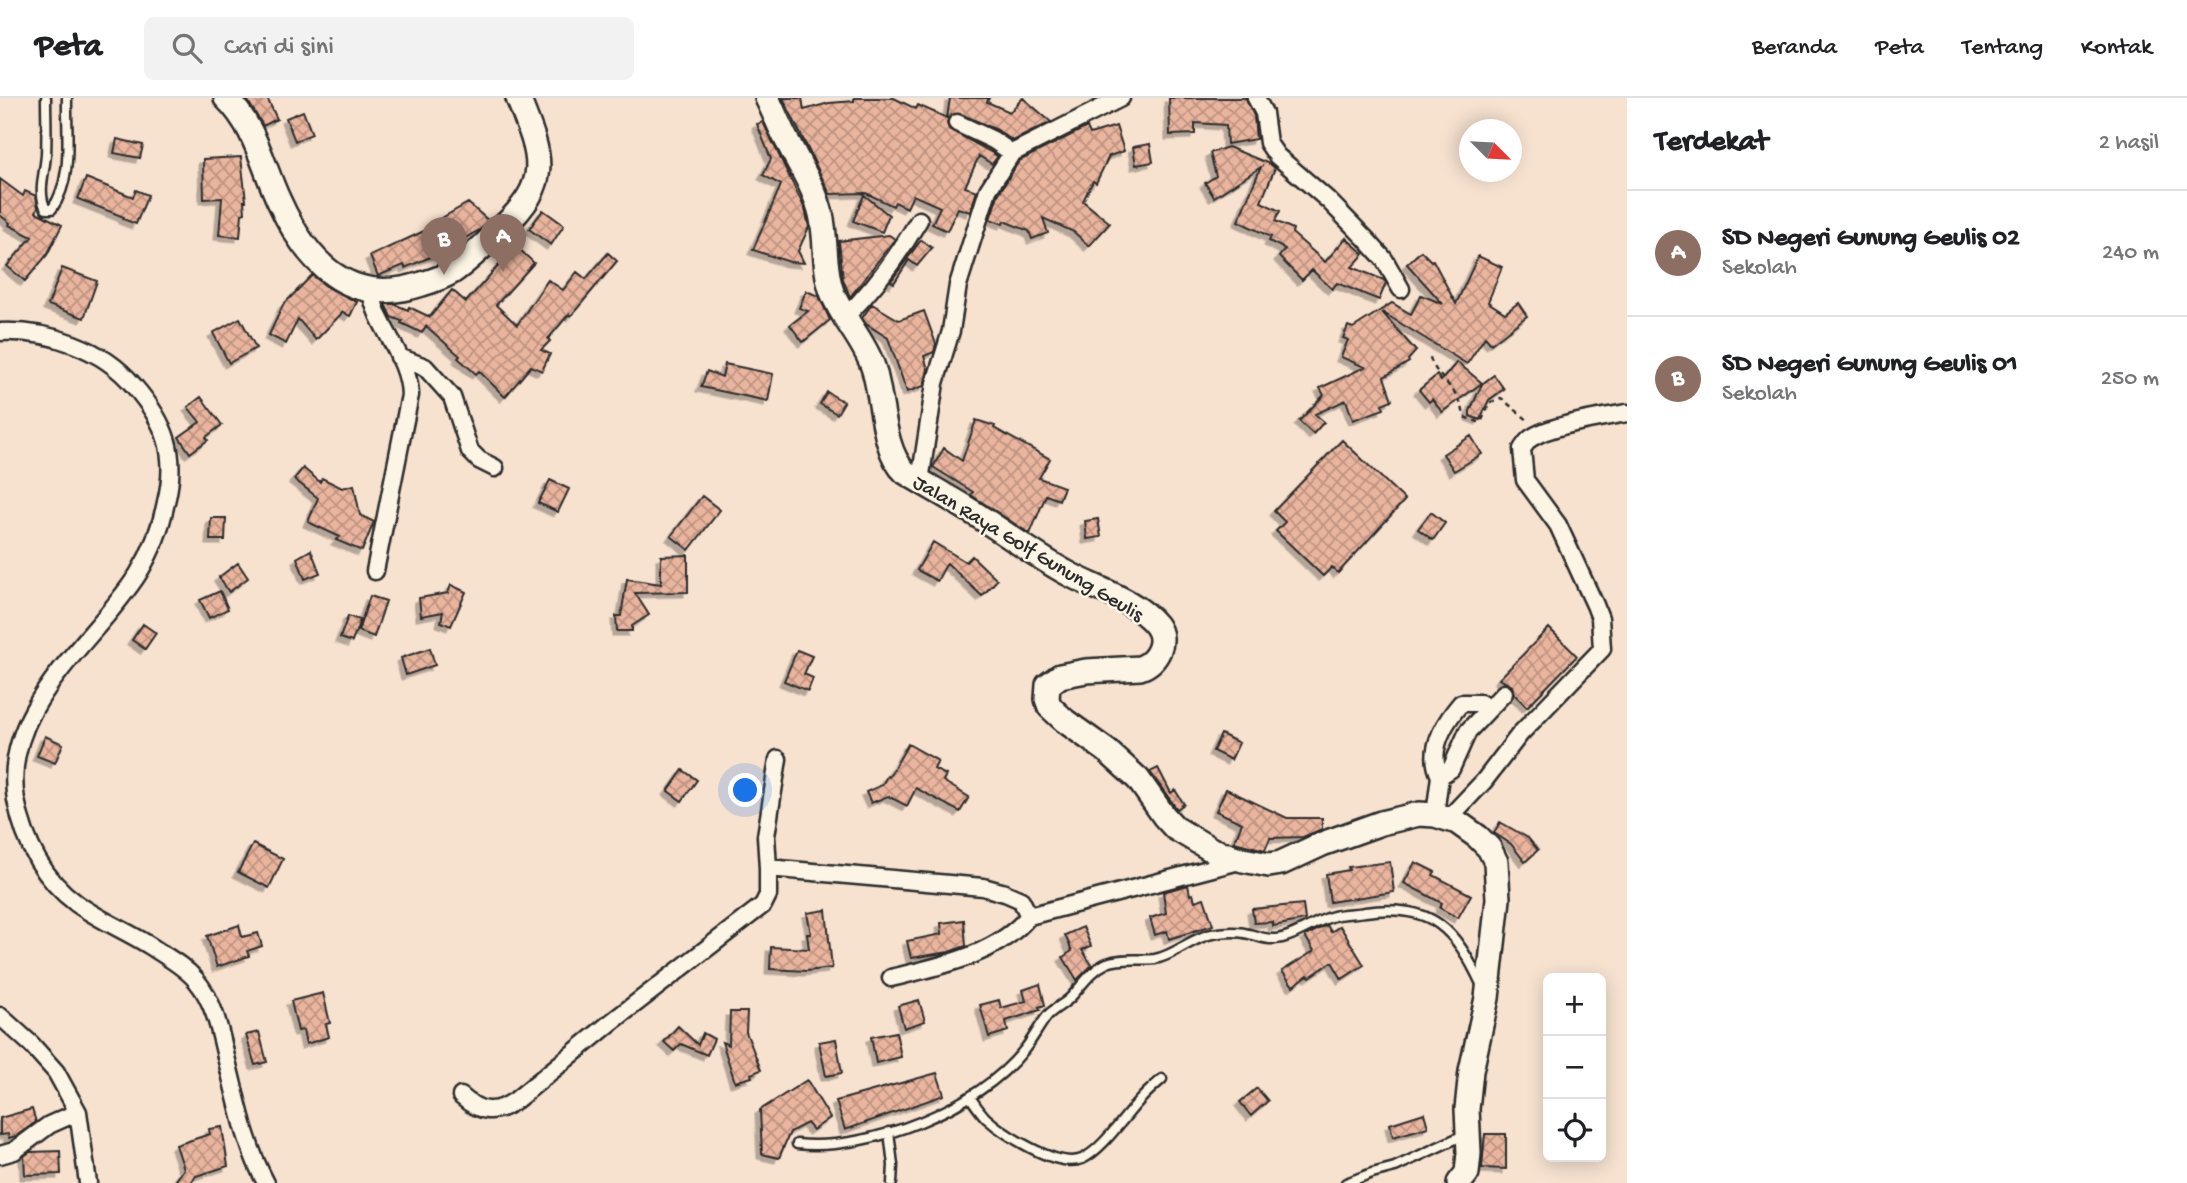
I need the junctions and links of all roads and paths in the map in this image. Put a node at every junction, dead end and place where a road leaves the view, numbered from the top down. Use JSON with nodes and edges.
{"nodes":[{"id":1,"x":46,"y":98,"type":"edge"},
{"id":2,"x":67,"y":98,"type":"edge"},
{"id":3,"x":226,"y":98,"type":"edge"},
{"id":4,"x":518,"y":98,"type":"edge"},
{"id":5,"x":767,"y":98,"type":"edge"},
{"id":6,"x":1121,"y":98,"type":"edge"},
{"id":7,"x":1256,"y":98,"type":"edge"},
{"id":8,"x":957,"y":123,"type":"dead end"},
{"id":9,"x":1012,"y":153,"type":"junction"},
{"id":10,"x":919,"y":220,"type":"dead end"},
{"id":11,"x":1401,"y":289,"type":"dead end"},
{"id":12,"x":371,"y":290,"type":"junction"},
{"id":13,"x":845,"y":317,"type":"junction"},
{"id":14,"x":0,"y":332,"type":"edge"},
{"id":15,"x":400,"y":357,"type":"junction"},
{"id":16,"x":1430,"y":358,"type":"dead end"},
{"id":17,"x":1627,"y":413,"type":"edge"},
{"id":18,"x":1542,"y":433,"type":"junction"},
{"id":19,"x":495,"y":468,"type":"dead end"},
{"id":20,"x":919,"y":481,"type":"junction"},
{"id":21,"x":375,"y":571,"type":"dead end"},
{"id":22,"x":1504,"y":693,"type":"dead end"},
{"id":23,"x":1489,"y":709,"type":"junction"},
{"id":24,"x":1446,"y":720,"type":"junction"},
{"id":25,"x":1461,"y":748,"type":"junction"},
{"id":26,"x":778,"y":759,"type":"dead end"},
{"id":27,"x":1440,"y":776,"type":"junction"},
{"id":28,"x":1441,"y":817,"type":"junction"},
{"id":29,"x":1243,"y":860,"type":"junction"},
{"id":30,"x":768,"y":868,"type":"junction"},
{"id":31,"x":1029,"y":916,"type":"junction"},
{"id":32,"x":891,"y":978,"type":"dead end"},
{"id":33,"x":1487,"y":998,"type":"junction"},
{"id":34,"x":0,"y":1016,"type":"edge"},
{"id":35,"x":1162,"y":1079,"type":"dead end"},
{"id":36,"x":461,"y":1096,"type":"dead end"},
{"id":37,"x":970,"y":1097,"type":"junction"},
{"id":38,"x":78,"y":1112,"type":"junction"},
{"id":39,"x":889,"y":1132,"type":"junction"},
{"id":40,"x":1467,"y":1133,"type":"junction"},
{"id":41,"x":797,"y":1144,"type":"dead end"},
{"id":42,"x":0,"y":1155,"type":"edge"},
{"id":43,"x":88,"y":1183,"type":"edge"},
{"id":44,"x":266,"y":1183,"type":"edge"},
{"id":45,"x":892,"y":1183,"type":"edge"},
{"id":46,"x":1346,"y":1183,"type":"edge"},
{"id":47,"x":1459,"y":1183,"type":"edge"}],
"edges":[{"from":1,"to":2,"type":"lane"},
{"from":3,"to":12,"type":"main road"},
{"from":4,"to":12,"type":"main road"},
{"from":5,"to":13,"type":"main road","name":"Jalan Raya Golf Gunung Geulis"},
{"from":6,"to":9,"type":"street"},
{"from":7,"to":11,"type":"street"},
{"from":8,"to":9,"type":"street"},
{"from":9,"to":20,"type":"street"},
{"from":10,"to":13,"type":"street"},
{"from":12,"to":15,"type":"street"},
{"from":13,"to":20,"type":"main road","name":"Jalan Raya Golf Gunung Geulis"},
{"from":14,"to":44,"type":"street"},
{"from":15,"to":19,"type":"street"},
{"from":15,"to":21,"type":"street"},
{"from":16,"to":18,"type":"path"},
{"from":17,"to":18,"type":"street"},
{"from":18,"to":28,"type":"street"},
{"from":20,"to":29,"type":"main road","name":"Jalan Raya Golf Gunung Geulis"},
{"from":22,"to":23,"type":"street"},
{"from":23,"to":24,"type":"street"},
{"from":23,"to":25,"type":"street"},
{"from":24,"to":25,"type":"street"},
{"from":24,"to":27,"type":"street"},
{"from":25,"to":27,"type":"street"},
{"from":26,"to":30,"type":"street"},
{"from":27,"to":28,"type":"street"},
{"from":28,"to":29,"type":"main road","name":"Jalan Raya Golf Gunung Geulis"},
{"from":28,"to":33,"type":"main road"},
{"from":29,"to":31,"type":"street"},
{"from":30,"to":31,"type":"street"},
{"from":30,"to":36,"type":"street"},
{"from":31,"to":32,"type":"street"},
{"from":33,"to":37,"type":"lane"},
{"from":33,"to":40,"type":"main road"},
{"from":34,"to":38,"type":"street"},
{"from":35,"to":37,"type":"lane"},
{"from":37,"to":39,"type":"lane"},
{"from":38,"to":42,"type":"street"},
{"from":38,"to":43,"type":"street"},
{"from":39,"to":41,"type":"lane"},
{"from":39,"to":45,"type":"lane"},
{"from":40,"to":46,"type":"lane"},
{"from":40,"to":47,"type":"main road"}]}
